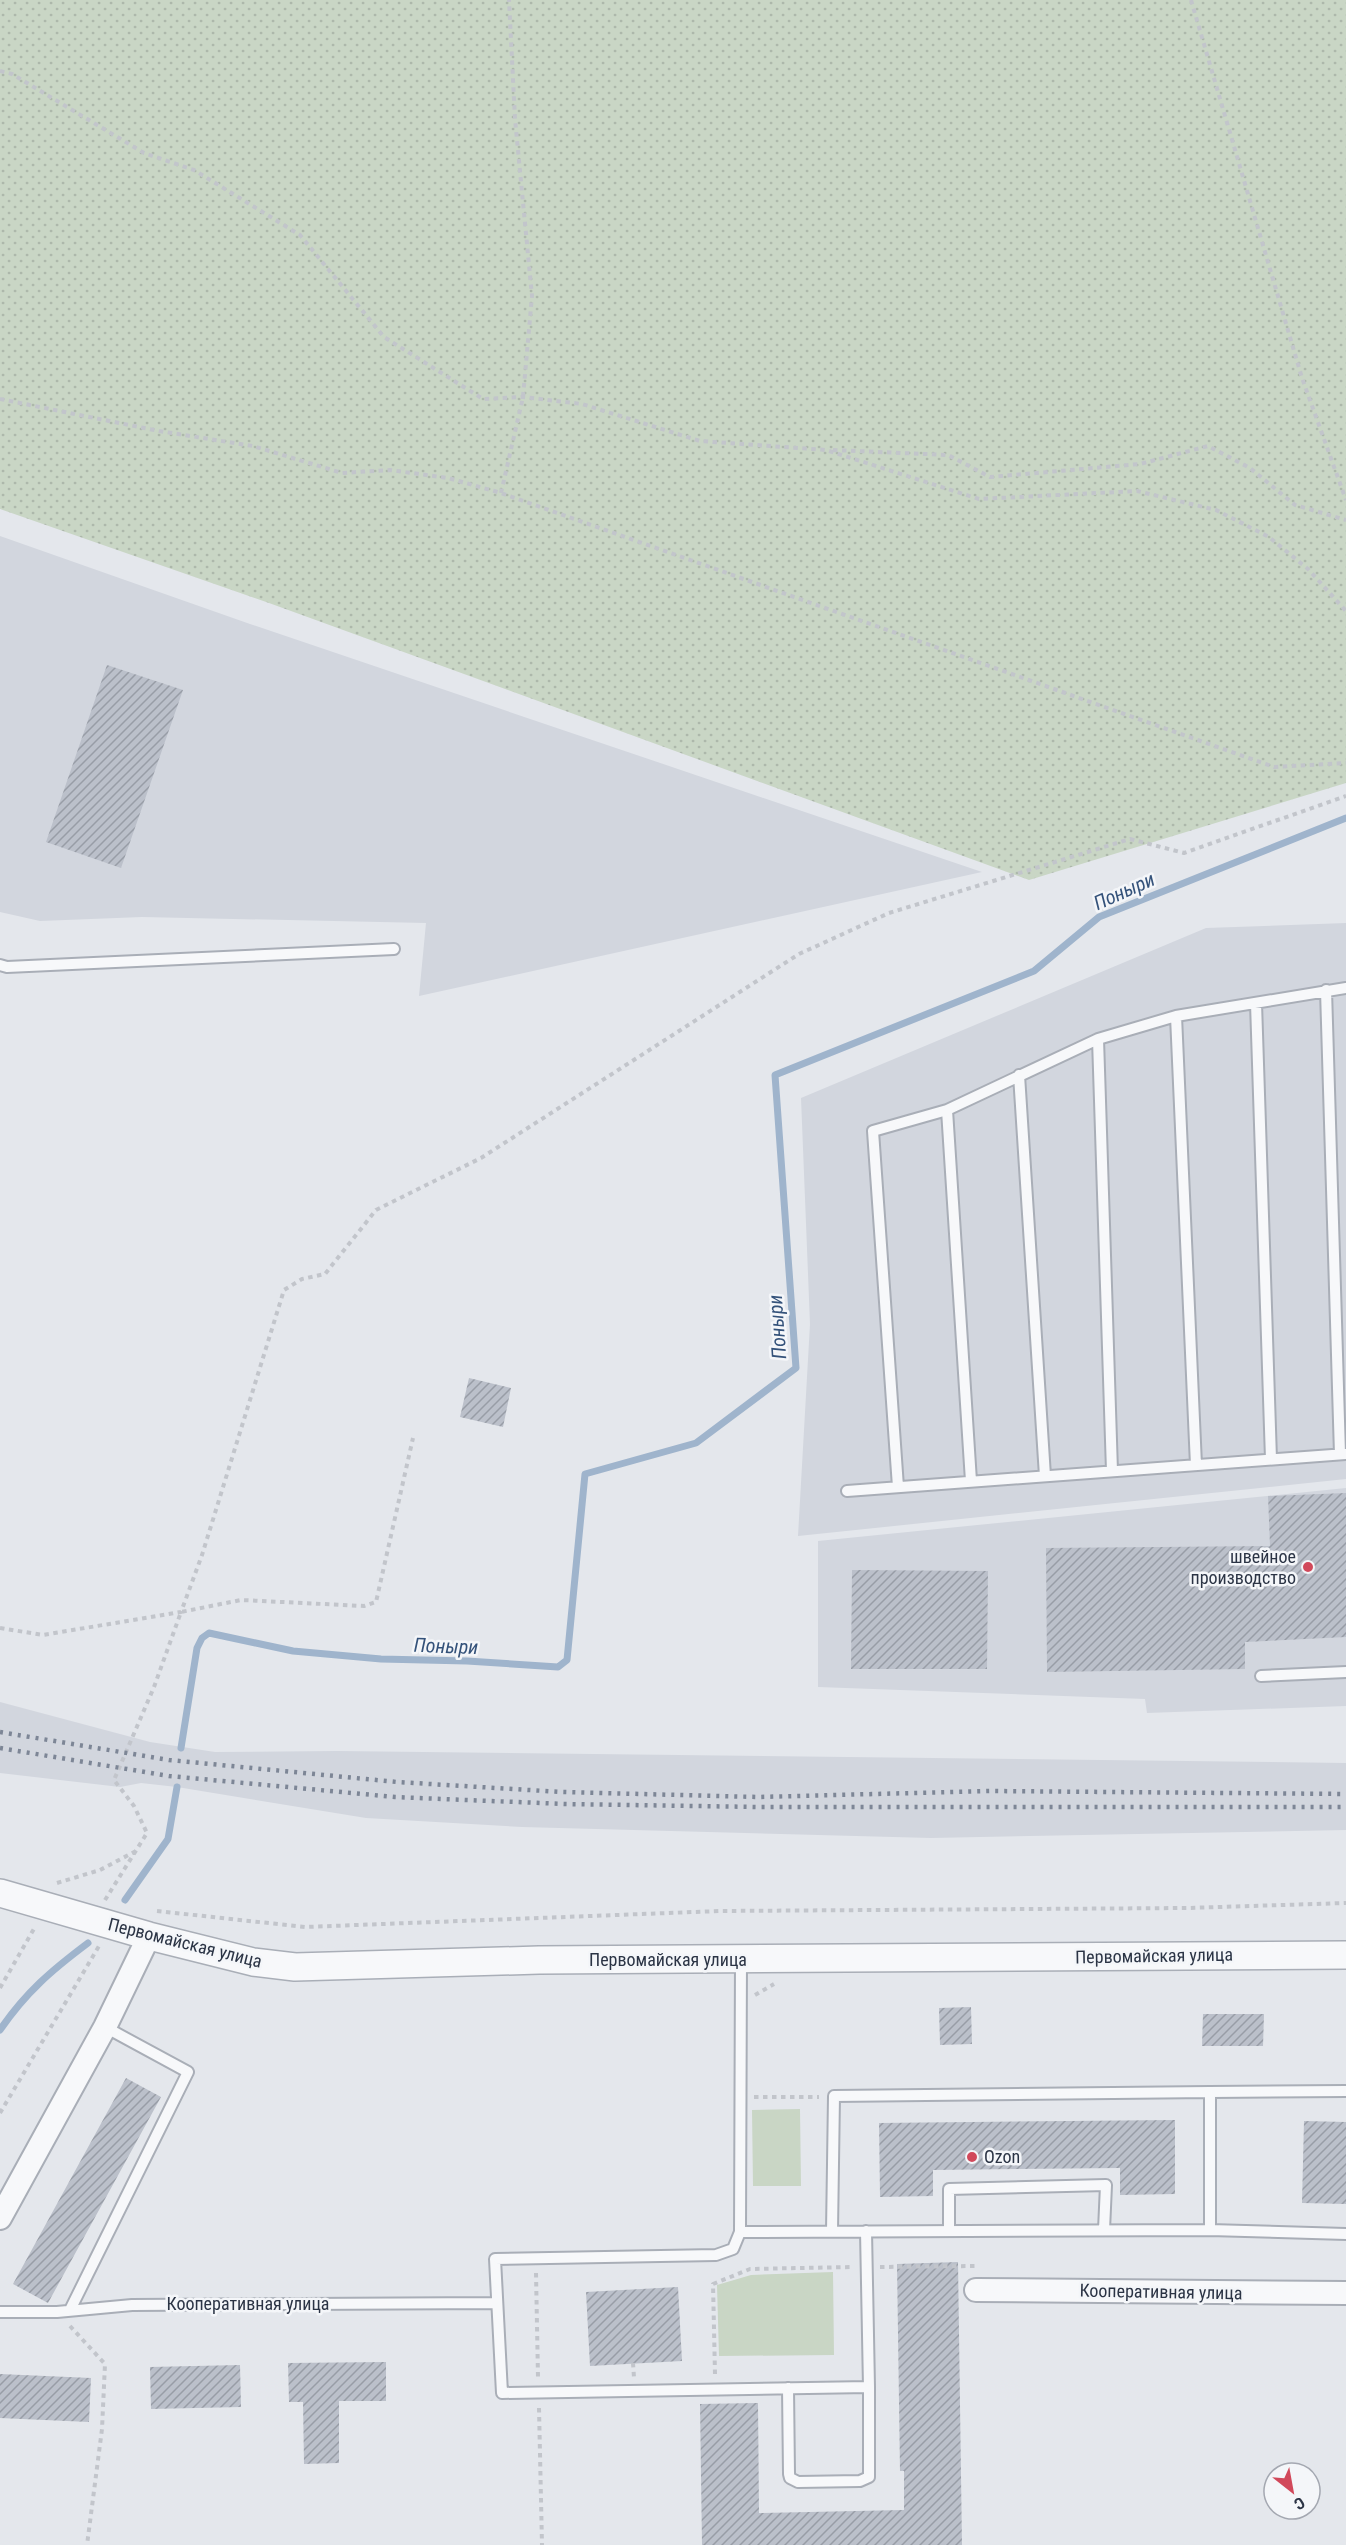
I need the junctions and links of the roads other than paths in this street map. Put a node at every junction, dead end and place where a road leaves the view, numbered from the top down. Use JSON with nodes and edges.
{"nodes":[{"id":1,"x":394,"y":949,"type":"dead end"},
{"id":2,"x":0,"y":965,"type":"edge"},
{"id":3,"x":1346,"y":988,"type":"edge"},
{"id":4,"x":1326,"y":990,"type":"junction"},
{"id":5,"x":1256,"y":1003,"type":"junction"},
{"id":6,"x":1176,"y":1016,"type":"junction"},
{"id":7,"x":1098,"y":1039,"type":"junction"},
{"id":8,"x":1019,"y":1075,"type":"junction"},
{"id":9,"x":947,"y":1110,"type":"junction"},
{"id":10,"x":1343,"y":1454,"type":"edge"},
{"id":11,"x":1271,"y":1460,"type":"junction"},
{"id":12,"x":1196,"y":1465,"type":"junction"},
{"id":13,"x":1112,"y":1471,"type":"junction"},
{"id":14,"x":1045,"y":1476,"type":"junction"},
{"id":15,"x":971,"y":1481,"type":"junction"},
{"id":16,"x":898,"y":1487,"type":"junction"},
{"id":17,"x":847,"y":1491,"type":"dead end"},
{"id":18,"x":1346,"y":1672,"type":"edge"},
{"id":19,"x":1261,"y":1676,"type":"dead end"},
{"id":20,"x":0,"y":1893,"type":"edge"},
{"id":21,"x":149,"y":1923,"type":"junction"},
{"id":22,"x":1346,"y":1954,"type":"edge"},
{"id":23,"x":741,"y":1960,"type":"junction"},
{"id":24,"x":105,"y":2027,"type":"junction"},
{"id":25,"x":1346,"y":2091,"type":"edge"},
{"id":26,"x":1210,"y":2092,"type":"junction"},
{"id":27,"x":0,"y":2218,"type":"edge"},
{"id":28,"x":949,"y":2230,"type":"junction"},
{"id":29,"x":1104,"y":2230,"type":"junction"},
{"id":30,"x":1210,"y":2230,"type":"junction"},
{"id":31,"x":832,"y":2231,"type":"junction"},
{"id":32,"x":866,"y":2231,"type":"junction"},
{"id":33,"x":740,"y":2232,"type":"junction"},
{"id":34,"x":1346,"y":2234,"type":"edge"},
{"id":35,"x":976,"y":2290,"type":"dead end"},
{"id":36,"x":1346,"y":2294,"type":"edge"},
{"id":37,"x":497,"y":2302,"type":"junction"},
{"id":38,"x":70,"y":2310,"type":"junction"},
{"id":39,"x":0,"y":2312,"type":"edge"},
{"id":40,"x":868,"y":2387,"type":"junction"},
{"id":41,"x":788,"y":2388,"type":"junction"}],
"edges":[{"from":1,"to":2,"type":"lane"},
{"from":3,"to":4,"type":"lane"},
{"from":4,"to":5,"type":"lane"},
{"from":4,"to":10,"type":"lane"},
{"from":5,"to":6,"type":"lane"},
{"from":5,"to":11,"type":"lane"},
{"from":6,"to":7,"type":"lane"},
{"from":6,"to":12,"type":"lane"},
{"from":7,"to":8,"type":"lane"},
{"from":7,"to":13,"type":"lane"},
{"from":8,"to":9,"type":"lane"},
{"from":8,"to":14,"type":"lane"},
{"from":9,"to":15,"type":"lane"},
{"from":9,"to":16,"type":"lane"},
{"from":10,"to":11,"type":"lane"},
{"from":11,"to":12,"type":"lane"},
{"from":12,"to":13,"type":"lane"},
{"from":13,"to":14,"type":"lane"},
{"from":14,"to":15,"type":"lane"},
{"from":15,"to":16,"type":"lane"},
{"from":16,"to":17,"type":"lane"},
{"from":18,"to":19,"type":"lane"},
{"from":20,"to":21,"type":"street","name":"Первомайская улица"},
{"from":21,"to":23,"type":"street","name":"Первомайская улица"},
{"from":21,"to":24,"type":"street"},
{"from":22,"to":23,"type":"street","name":"Первомайская улица"},
{"from":23,"to":33,"type":"lane"},
{"from":24,"to":27,"type":"street"},
{"from":24,"to":38,"type":"lane"},
{"from":25,"to":26,"type":"lane"},
{"from":26,"to":30,"type":"lane"},
{"from":26,"to":31,"type":"lane"},
{"from":28,"to":29,"type":"lane"},
{"from":28,"to":29,"type":"lane"},
{"from":28,"to":32,"type":"lane"},
{"from":29,"to":30,"type":"lane"},
{"from":30,"to":34,"type":"lane"},
{"from":31,"to":32,"type":"lane"},
{"from":31,"to":33,"type":"lane"},
{"from":32,"to":40,"type":"lane"},
{"from":33,"to":37,"type":"lane"},
{"from":35,"to":36,"type":"street","name":"Кооперативная улица"},
{"from":37,"to":38,"type":"lane","name":"Кооперативная улица"},
{"from":37,"to":41,"type":"lane"},
{"from":38,"to":39,"type":"lane","name":"Кооперативная улица"},
{"from":40,"to":41,"type":"lane"},
{"from":40,"to":41,"type":"lane"}]}
